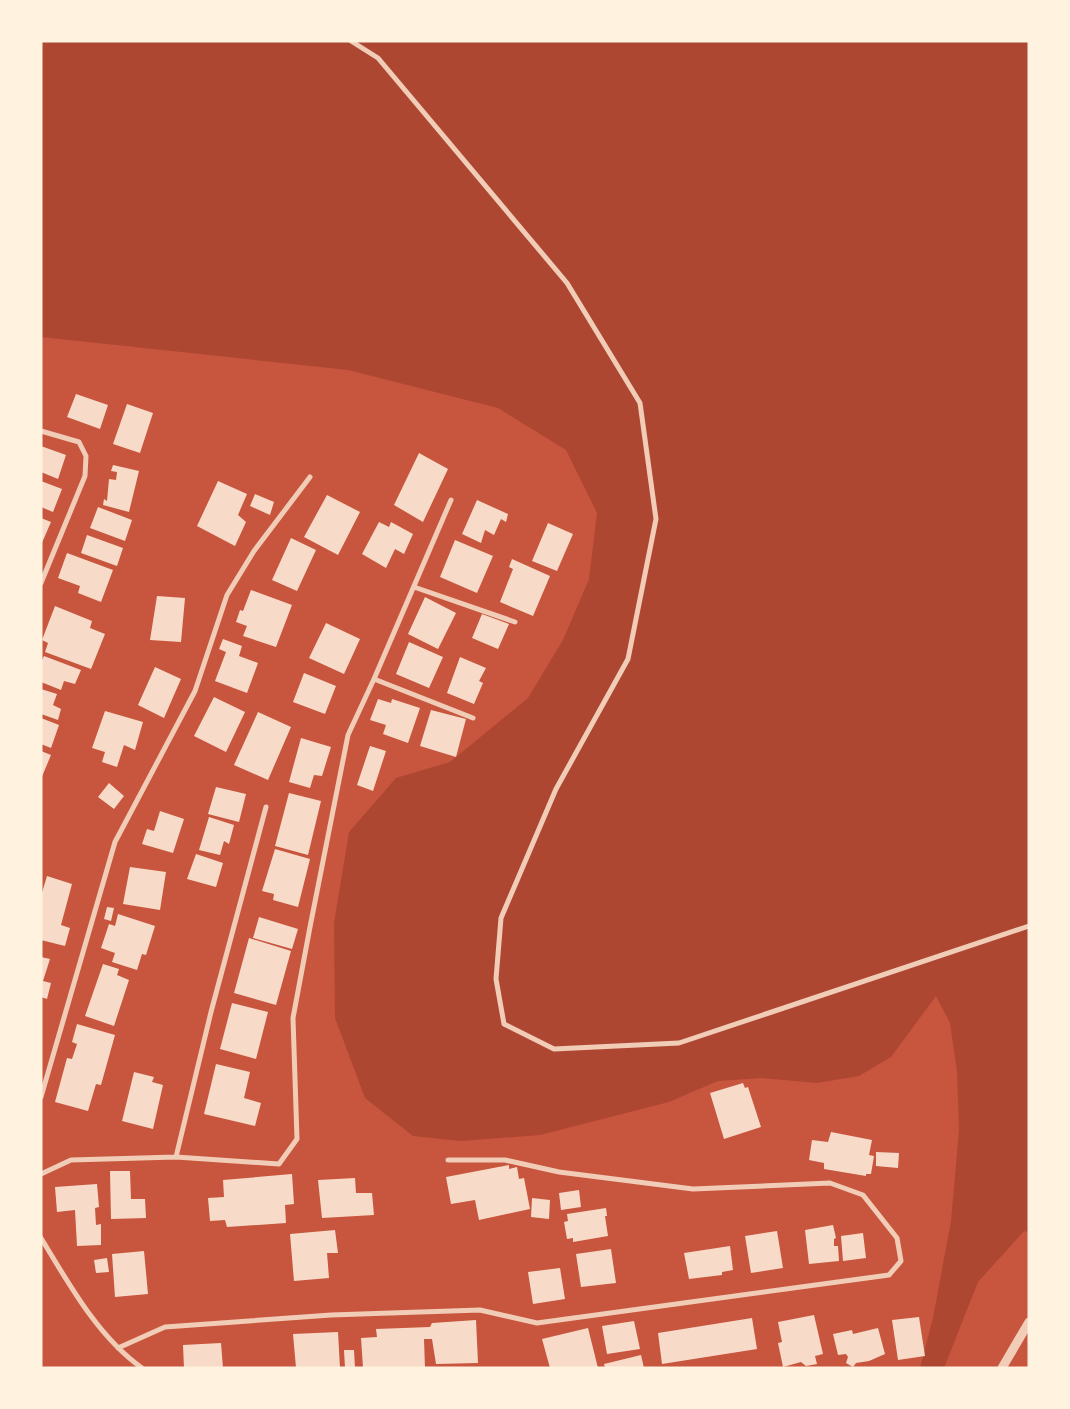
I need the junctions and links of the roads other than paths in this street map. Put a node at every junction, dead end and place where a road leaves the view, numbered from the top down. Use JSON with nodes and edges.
{"nodes":[{"id":1,"x":351,"y":41,"type":"edge"},
{"id":2,"x":41,"y":431,"type":"edge"},
{"id":3,"x":310,"y":477,"type":"dead end"},
{"id":4,"x":451,"y":500,"type":"dead end"},
{"id":5,"x":41,"y":583,"type":"edge"},
{"id":6,"x":414,"y":587,"type":"junction"},
{"id":7,"x":516,"y":622,"type":"dead end"},
{"id":8,"x":374,"y":679,"type":"junction"},
{"id":9,"x":473,"y":718,"type":"dead end"},
{"id":10,"x":266,"y":807,"type":"dead end"},
{"id":11,"x":1029,"y":926,"type":"edge"},
{"id":12,"x":41,"y":1097,"type":"edge"},
{"id":13,"x":176,"y":1157,"type":"junction"},
{"id":14,"x":448,"y":1160,"type":"dead end"},
{"id":15,"x":41,"y":1174,"type":"edge"},
{"id":16,"x":41,"y":1238,"type":"edge"},
{"id":17,"x":1029,"y":1322,"type":"edge"},
{"id":18,"x":118,"y":1348,"type":"junction"},
{"id":19,"x":142,"y":1368,"type":"edge"},
{"id":20,"x":1002,"y":1368,"type":"edge"}],
"edges":[{"from":1,"to":11,"type":"street"},
{"from":2,"to":5,"type":"street"},
{"from":3,"to":12,"type":"street"},
{"from":4,"to":6,"type":"street"},
{"from":6,"to":7,"type":"street"},
{"from":6,"to":8,"type":"street"},
{"from":8,"to":9,"type":"street"},
{"from":8,"to":13,"type":"street"},
{"from":10,"to":13,"type":"street"},
{"from":13,"to":15,"type":"street"},
{"from":14,"to":18,"type":"street"},
{"from":16,"to":18,"type":"street"},
{"from":17,"to":20,"type":"street"},
{"from":18,"to":19,"type":"street"}]}
